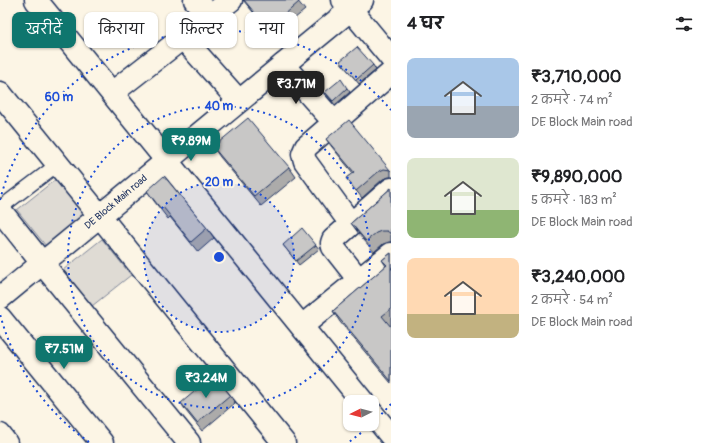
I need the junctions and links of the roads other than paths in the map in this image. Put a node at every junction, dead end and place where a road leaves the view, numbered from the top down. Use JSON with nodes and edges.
{"nodes":[{"id":1,"x":36,"y":0,"type":"edge"},
{"id":2,"x":195,"y":0,"type":"edge"},
{"id":3,"x":231,"y":0,"type":"edge"},
{"id":4,"x":352,"y":3,"type":"edge"},
{"id":5,"x":206,"y":12,"type":"edge"},
{"id":6,"x":215,"y":12,"type":"edge"},
{"id":7,"x":170,"y":48,"type":"edge"},
{"id":8,"x":192,"y":48,"type":"edge"},
{"id":9,"x":391,"y":58,"type":"edge"},
{"id":10,"x":283,"y":65,"type":"junction"},
{"id":11,"x":391,"y":73,"type":"edge"},
{"id":12,"x":0,"y":93,"type":"edge"},
{"id":13,"x":112,"y":93,"type":"junction"},
{"id":14,"x":238,"y":101,"type":"junction"},
{"id":15,"x":334,"y":122,"type":"junction"},
{"id":16,"x":166,"y":160,"type":"junction"},
{"id":17,"x":58,"y":164,"type":"junction"},
{"id":18,"x":391,"y":189,"type":"edge"},
{"id":19,"x":0,"y":209,"type":"edge"},
{"id":20,"x":99,"y":216,"type":"junction"},
{"id":21,"x":351,"y":224,"type":"junction"},
{"id":22,"x":391,"y":254,"type":"edge"},
{"id":23,"x":42,"y":264,"type":"junction"},
{"id":24,"x":359,"y":280,"type":"junction"},
{"id":25,"x":0,"y":298,"type":"edge"},
{"id":26,"x":0,"y":318,"type":"edge"},
{"id":27,"x":302,"y":326,"type":"junction"},
{"id":28,"x":357,"y":395,"type":"edge"},
{"id":29,"x":379,"y":421,"type":"edge"},
{"id":30,"x":0,"y":436,"type":"edge"},
{"id":31,"x":391,"y":436,"type":"edge"},
{"id":32,"x":6,"y":443,"type":"edge"},
{"id":33,"x":102,"y":443,"type":"edge"},
{"id":34,"x":189,"y":443,"type":"edge"},
{"id":35,"x":284,"y":443,"type":"edge"}],
"edges":[{"from":1,"to":13,"type":"street"},
{"from":2,"to":5,"type":"street"},
{"from":3,"to":6,"type":"street"},
{"from":4,"to":9,"type":"street"},
{"from":4,"to":10,"type":"street","name":"DE Block Main road"},
{"from":7,"to":13,"type":"street"},
{"from":8,"to":14,"type":"street"},
{"from":10,"to":14,"type":"street","name":"DE Block Main road"},
{"from":10,"to":15,"type":"street"},
{"from":11,"to":15,"type":"street"},
{"from":12,"to":17,"type":"street"},
{"from":13,"to":16,"type":"street"},
{"from":14,"to":16,"type":"street","name":"DE Block Main road"},
{"from":15,"to":21,"type":"street"},
{"from":16,"to":20,"type":"street","name":"DE Block Main road"},
{"from":16,"to":27,"type":"street"},
{"from":17,"to":19,"type":"lane"},
{"from":17,"to":20,"type":"street"},
{"from":18,"to":21,"type":"street"},
{"from":19,"to":23,"type":"street"},
{"from":20,"to":23,"type":"street","name":"DE Block Main road"},
{"from":20,"to":35,"type":"street"},
{"from":21,"to":24,"type":"street"},
{"from":22,"to":24,"type":"street"},
{"from":23,"to":25,"type":"street","name":"DE Block Main road"},
{"from":23,"to":34,"type":"street"},
{"from":24,"to":27,"type":"street"},
{"from":26,"to":33,"type":"street"},
{"from":27,"to":28,"type":"street"},
{"from":29,"to":31,"type":"street"},
{"from":30,"to":32,"type":"street"}]}
